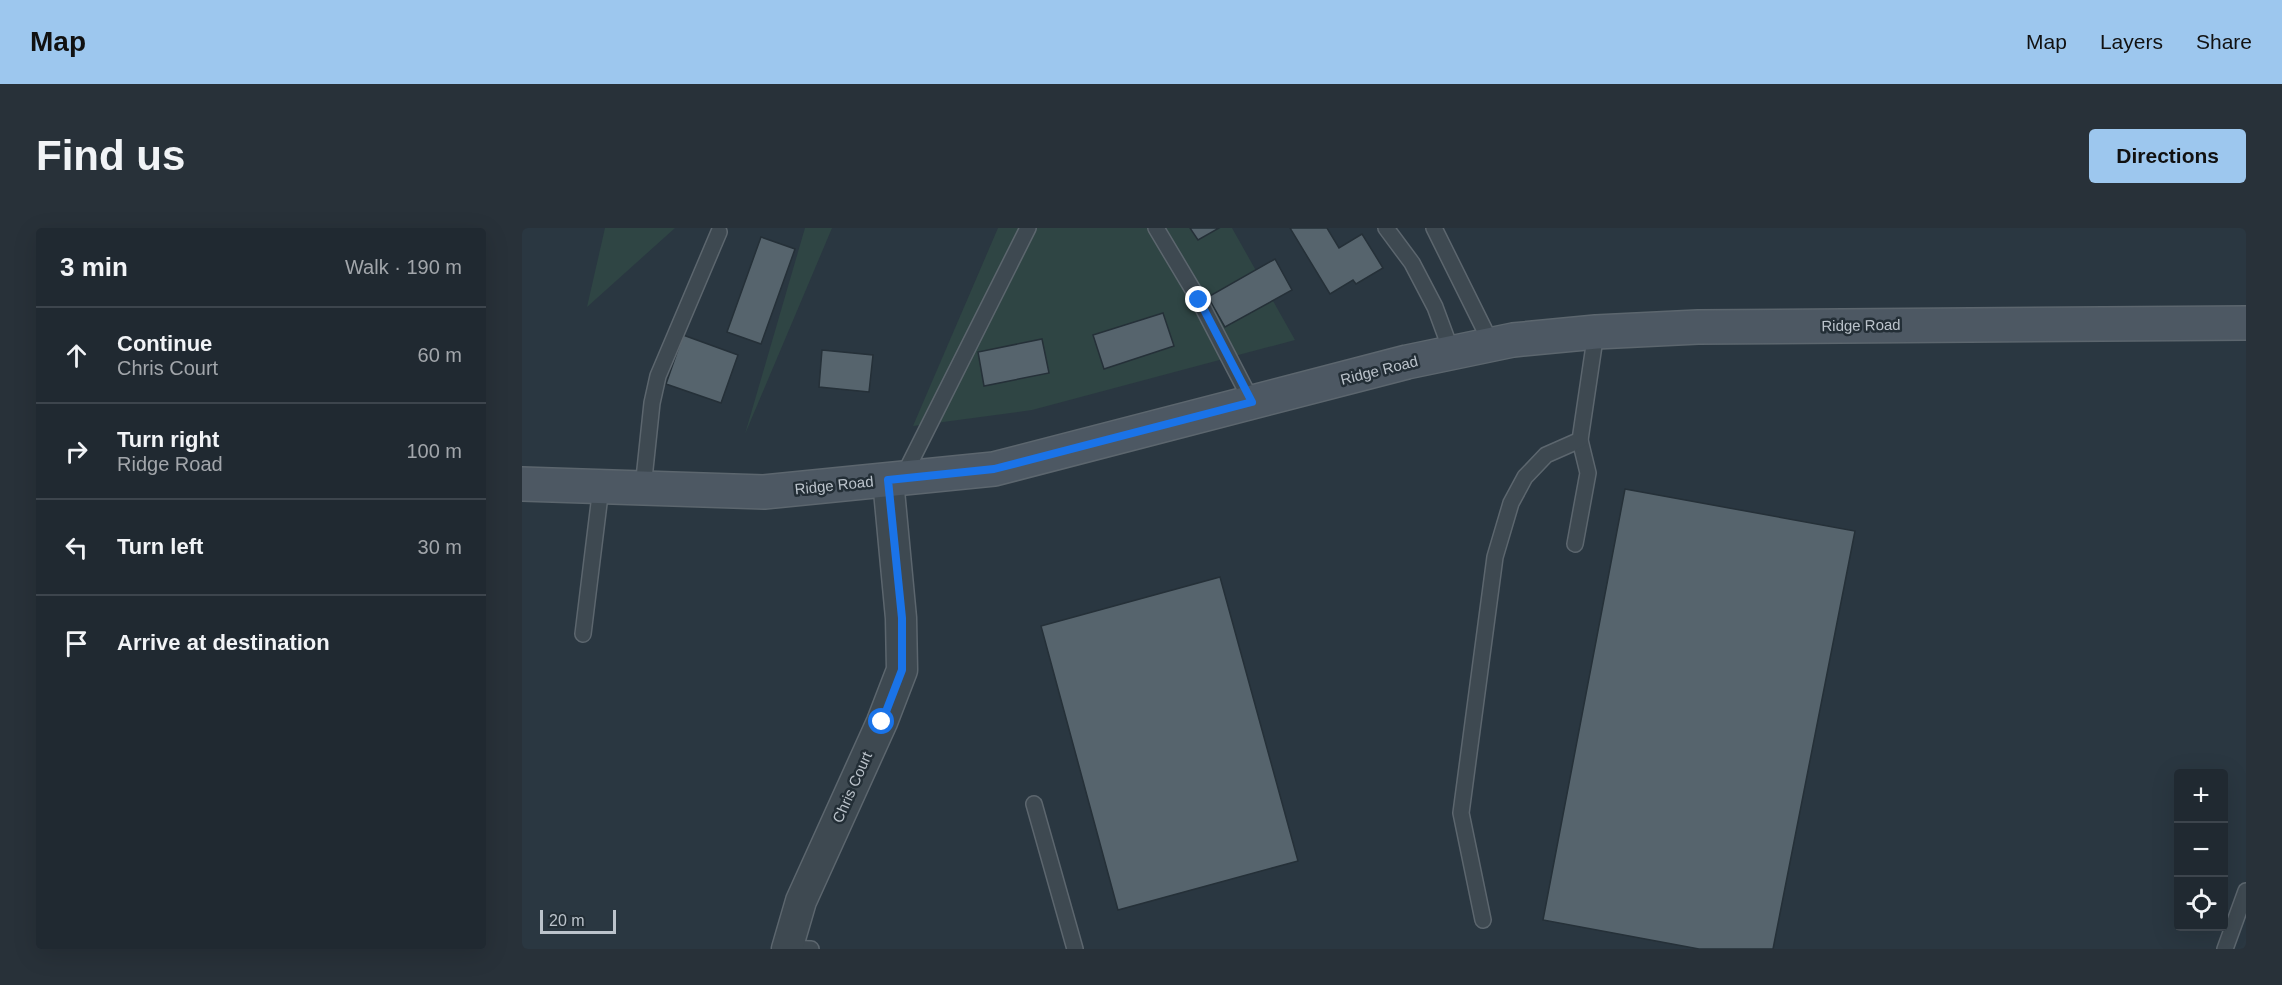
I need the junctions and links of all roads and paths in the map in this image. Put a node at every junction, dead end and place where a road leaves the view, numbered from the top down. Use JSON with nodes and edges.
{"nodes":[{"id":1,"x":1028,"y":228,"type":"edge"},
{"id":2,"x":1156,"y":228,"type":"edge"},
{"id":3,"x":1386,"y":228,"type":"edge"},
{"id":4,"x":1434,"y":228,"type":"edge"},
{"id":5,"x":719,"y":232,"type":"dead end"},
{"id":6,"x":2246,"y":323,"type":"edge"},
{"id":7,"x":1596,"y":332,"type":"junction"},
{"id":8,"x":1492,"y":345,"type":"junction"},
{"id":9,"x":1452,"y":353,"type":"junction"},
{"id":10,"x":1252,"y":402,"type":"junction"},
{"id":11,"x":1580,"y":440,"type":"junction"},
{"id":12,"x":895,"y":479,"type":"junction"},
{"id":13,"x":522,"y":484,"type":"edge"},
{"id":14,"x":601,"y":486,"type":"junction"},
{"id":15,"x":643,"y":488,"type":"junction"},
{"id":16,"x":1575,"y":544,"type":"dead end"},
{"id":17,"x":583,"y":634,"type":"dead end"},
{"id":18,"x":1034,"y":804,"type":"dead end"},
{"id":19,"x":2246,"y":891,"type":"edge"},
{"id":20,"x":1483,"y":920,"type":"dead end"},
{"id":21,"x":795,"y":949,"type":"edge"},
{"id":22,"x":1076,"y":949,"type":"edge"},
{"id":23,"x":2225,"y":949,"type":"edge"}],
"edges":[{"from":1,"to":12,"type":"lane"},
{"from":2,"to":10,"type":"lane"},
{"from":3,"to":9,"type":"lane"},
{"from":4,"to":8,"type":"lane"},
{"from":5,"to":15,"type":"lane"},
{"from":6,"to":7,"type":"street","name":"Ridge Road"},
{"from":7,"to":8,"type":"street","name":"Ridge Road"},
{"from":7,"to":11,"type":"lane"},
{"from":8,"to":9,"type":"street","name":"Ridge Road"},
{"from":9,"to":10,"type":"street","name":"Ridge Road"},
{"from":10,"to":12,"type":"street","name":"Ridge Road"},
{"from":11,"to":16,"type":"lane"},
{"from":11,"to":20,"type":"lane"},
{"from":12,"to":15,"type":"street","name":"Ridge Road"},
{"from":12,"to":21,"type":"street","name":"Chris Court"},
{"from":13,"to":14,"type":"street","name":"Ridge Road"},
{"from":14,"to":15,"type":"street","name":"Ridge Road"},
{"from":14,"to":17,"type":"lane"},
{"from":18,"to":22,"type":"lane"},
{"from":19,"to":23,"type":"lane"}]}
